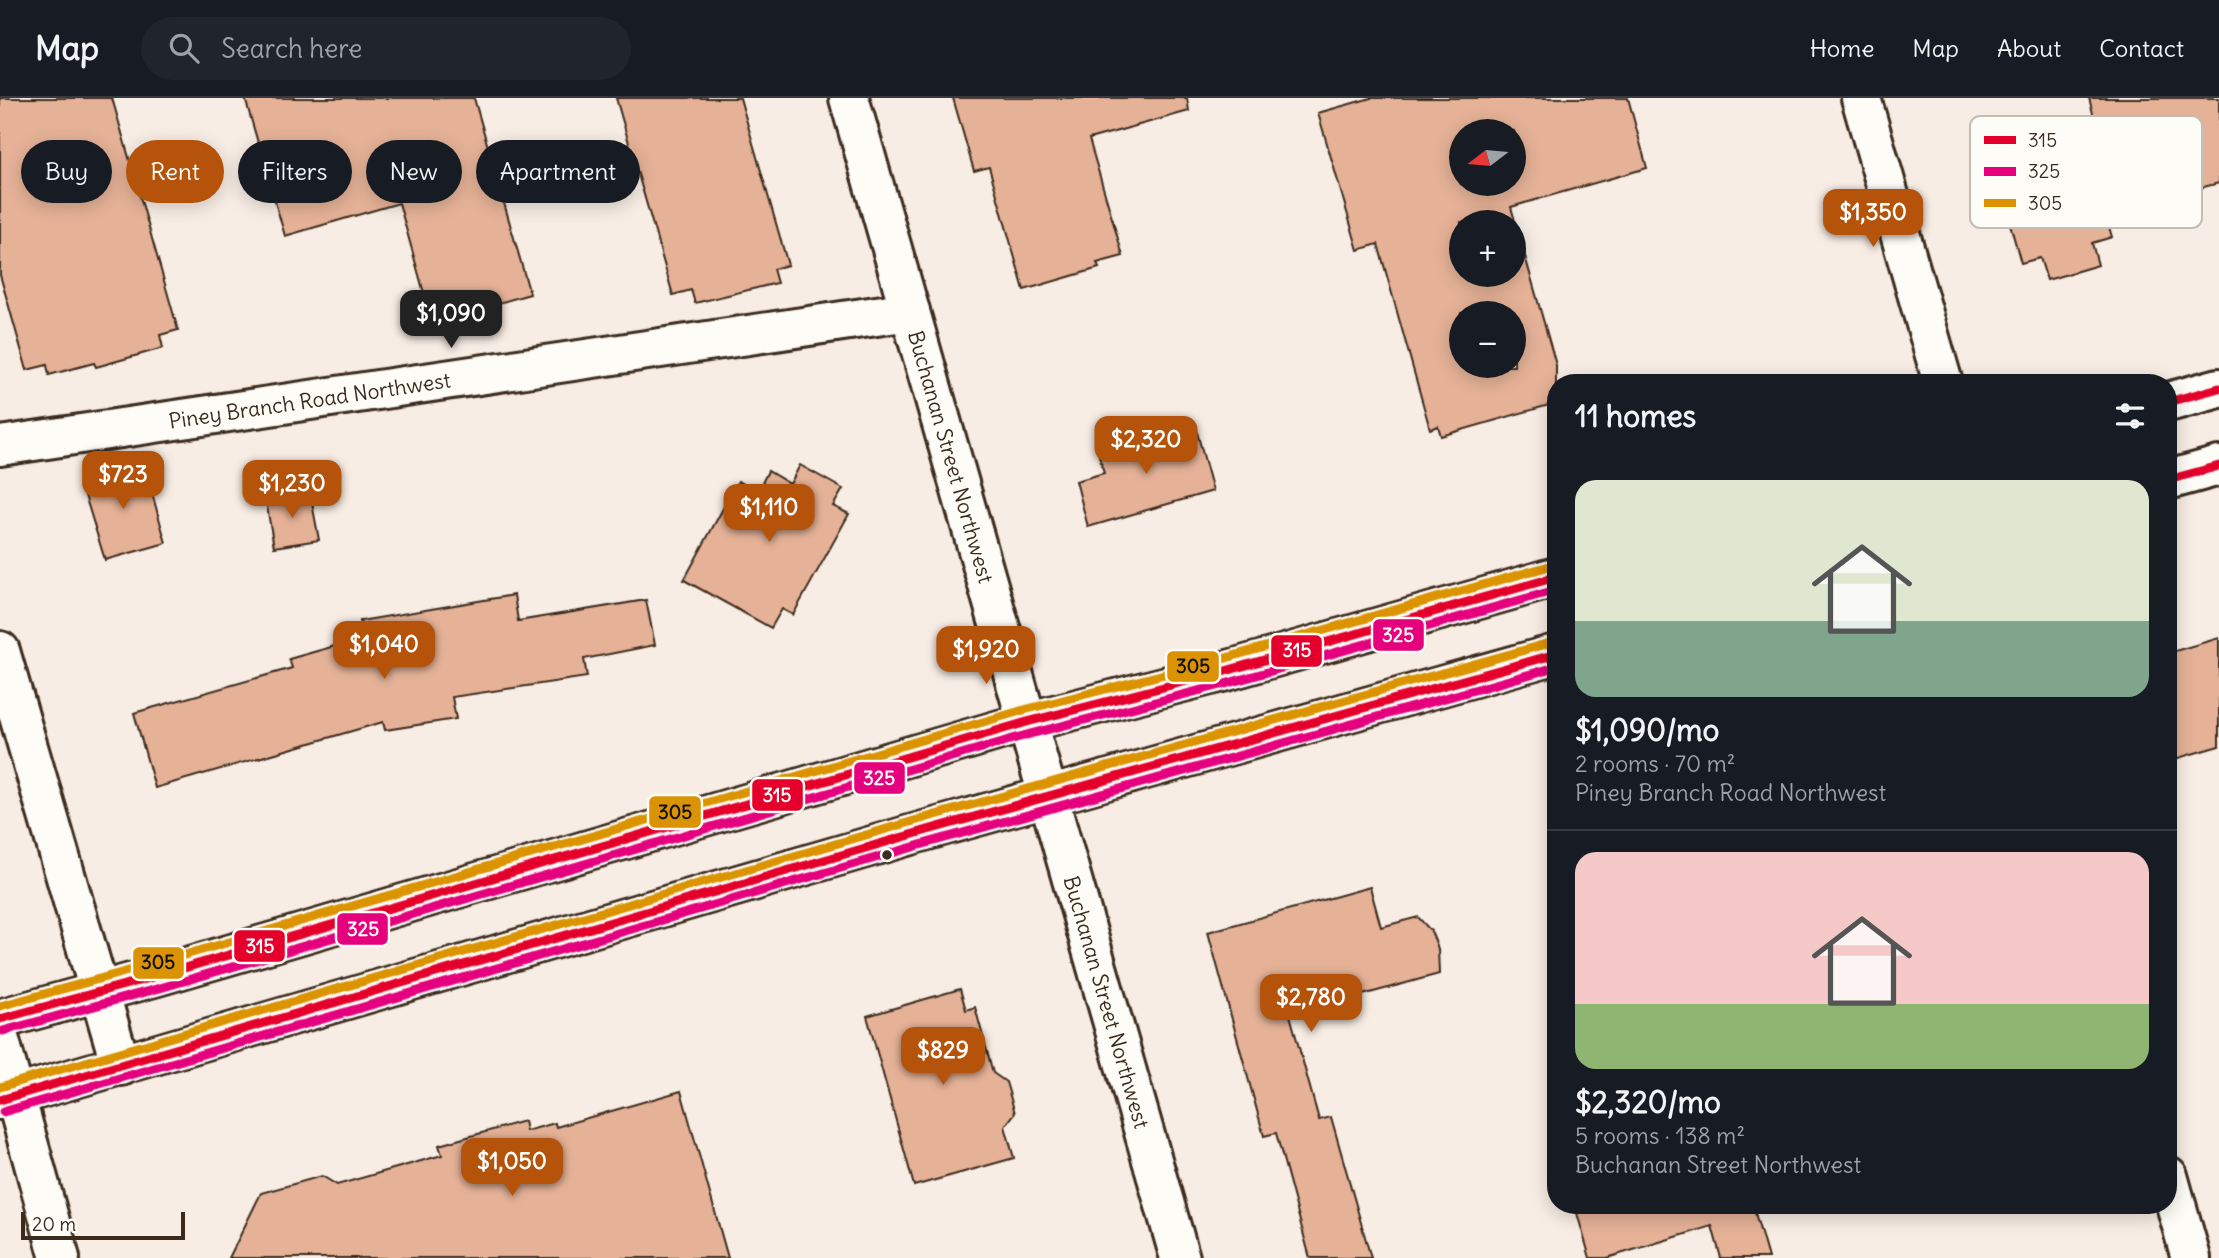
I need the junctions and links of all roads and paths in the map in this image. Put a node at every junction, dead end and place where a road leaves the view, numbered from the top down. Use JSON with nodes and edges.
{"nodes":[{"id":1,"x":849,"y":98,"type":"edge"},
{"id":2,"x":1861,"y":98,"type":"edge"},
{"id":3,"x":910,"y":312,"type":"junction"},
{"id":4,"x":1939,"y":374,"type":"edge"},
{"id":5,"x":2219,"y":388,"type":"edge"},
{"id":6,"x":2177,"y":400,"type":"edge"},
{"id":7,"x":0,"y":446,"type":"edge"},
{"id":8,"x":2219,"y":466,"type":"edge"},
{"id":9,"x":2177,"y":478,"type":"edge"},
{"id":10,"x":1547,"y":580,"type":"edge"},
{"id":11,"x":0,"y":651,"type":"edge"},
{"id":12,"x":1547,"y":657,"type":"edge"},
{"id":13,"x":1027,"y":722,"type":"junction"},
{"id":14,"x":1048,"y":797,"type":"junction"},
{"id":15,"x":101,"y":991,"type":"junction"},
{"id":16,"x":0,"y":1019,"type":"edge"},
{"id":17,"x":0,"y":1041,"type":"edge"},
{"id":18,"x":121,"y":1066,"type":"junction"},
{"id":19,"x":8,"y":1098,"type":"edge"},
{"id":20,"x":2177,"y":1208,"type":"edge"},
{"id":21,"x":60,"y":1258,"type":"edge"},
{"id":22,"x":1180,"y":1258,"type":"edge"},
{"id":23,"x":2191,"y":1258,"type":"edge"}],
"edges":[{"from":1,"to":3,"type":"main road","name":"Buchanan Street Northwest"},
{"from":2,"to":4,"type":"main road"},
{"from":3,"to":7,"type":"main road","name":"Piney Branch Road Northwest"},
{"from":3,"to":13,"type":"main road","name":"Buchanan Street Northwest"},
{"from":5,"to":6,"type":"main road"},
{"from":8,"to":9,"type":"main road"},
{"from":10,"to":13,"type":"main road"},
{"from":11,"to":15,"type":"main road"},
{"from":12,"to":14,"type":"main road"},
{"from":13,"to":14,"type":"main road","name":"Buchanan Street Northwest"},
{"from":13,"to":15,"type":"main road"},
{"from":14,"to":18,"type":"main road"},
{"from":14,"to":22,"type":"main road","name":"Buchanan Street Northwest"},
{"from":15,"to":16,"type":"main road"},
{"from":15,"to":18,"type":"main road"},
{"from":17,"to":19,"type":"main road"},
{"from":18,"to":19,"type":"main road"},
{"from":19,"to":21,"type":"main road"},
{"from":20,"to":23,"type":"main road"}]}
